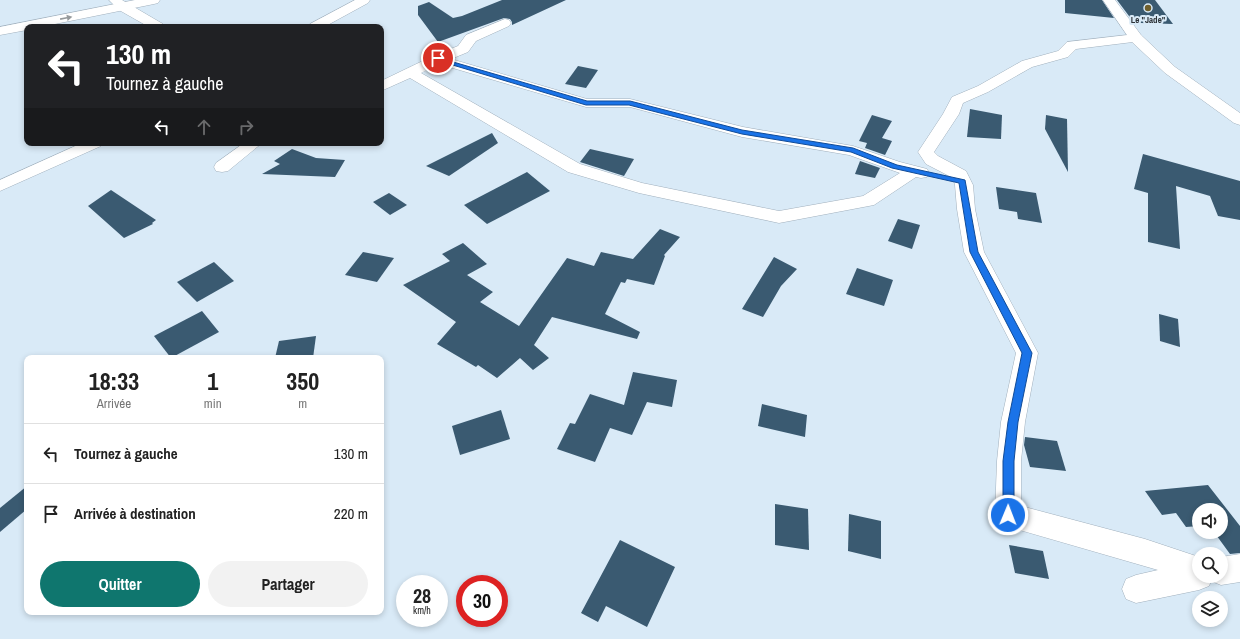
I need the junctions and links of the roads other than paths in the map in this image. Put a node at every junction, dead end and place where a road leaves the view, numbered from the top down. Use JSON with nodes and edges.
{"nodes":[{"id":1,"x":154,"y":0,"type":"edge"},
{"id":2,"x":364,"y":0,"type":"edge"},
{"id":3,"x":1109,"y":0,"type":"edge"},
{"id":4,"x":119,"y":3,"type":"edge"},
{"id":5,"x":505,"y":23,"type":"dead end"},
{"id":6,"x":30,"y":24,"type":"edge"},
{"id":7,"x":153,"y":24,"type":"edge"},
{"id":8,"x":320,"y":24,"type":"edge"},
{"id":9,"x":24,"y":25,"type":"edge"},
{"id":10,"x":0,"y":31,"type":"edge"},
{"id":11,"x":1136,"y":38,"type":"junction"},
{"id":12,"x":438,"y":58,"type":"junction"},
{"id":13,"x":410,"y":72,"type":"junction"},
{"id":14,"x":384,"y":85,"type":"edge"},
{"id":15,"x":1240,"y":120,"type":"edge"},
{"id":16,"x":88,"y":146,"type":"edge"},
{"id":17,"x":250,"y":146,"type":"edge"},
{"id":18,"x":222,"y":167,"type":"dead end"},
{"id":19,"x":914,"y":171,"type":"junction"},
{"id":20,"x":963,"y":182,"type":"junction"},
{"id":21,"x":0,"y":186,"type":"edge"},
{"id":22,"x":1240,"y":568,"type":"edge"},
{"id":23,"x":1192,"y":569,"type":"edge"},
{"id":24,"x":1228,"y":571,"type":"edge"},
{"id":25,"x":1192,"y":577,"type":"edge"},
{"id":26,"x":1136,"y":589,"type":"dead end"}],
"edges":[{"from":1,"to":4,"type":"street"},
{"from":2,"to":8,"type":"street"},
{"from":3,"to":11,"type":"street"},
{"from":6,"to":4,"type":"street","one_way":true},
{"from":4,"to":7,"type":"street"},
{"from":5,"to":12,"type":"street"},
{"from":10,"to":9,"type":"street","one_way":true},
{"from":11,"to":15,"type":"street"},
{"from":11,"to":20,"type":"street"},
{"from":12,"to":13,"type":"street"},
{"from":12,"to":19,"type":"street"},
{"from":13,"to":14,"type":"street"},
{"from":13,"to":19,"type":"street"},
{"from":16,"to":21,"type":"street"},
{"from":17,"to":18,"type":"street"},
{"from":19,"to":20,"type":"street"},
{"from":20,"to":23,"type":"street"},
{"from":22,"to":24,"type":"street"},
{"from":25,"to":26,"type":"street"}]}
